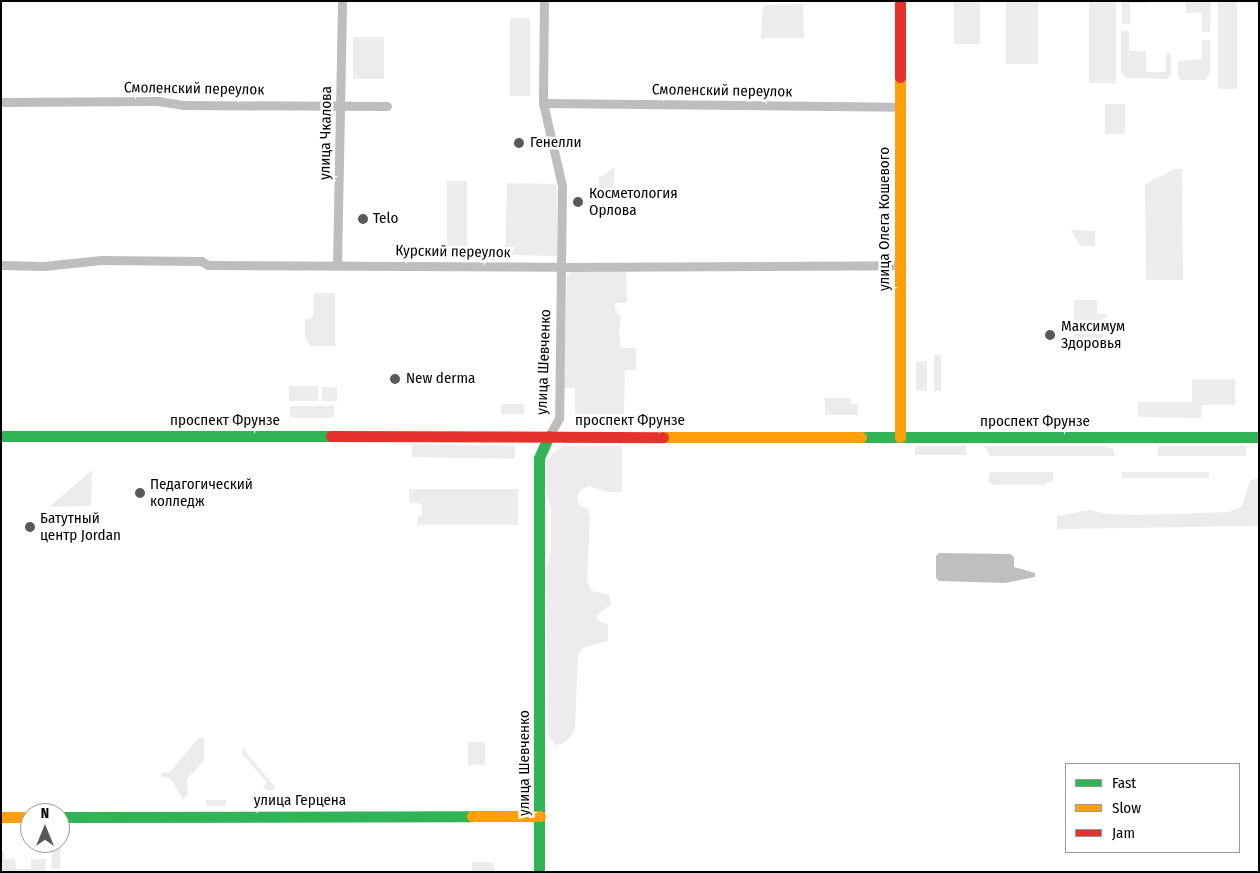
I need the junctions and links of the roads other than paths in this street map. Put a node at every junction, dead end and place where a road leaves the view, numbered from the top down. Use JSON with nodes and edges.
{"nodes":[{"id":1,"x":342,"y":1,"type":"edge"},
{"id":2,"x":544,"y":1,"type":"edge"},
{"id":3,"x":900,"y":1,"type":"edge"},
{"id":4,"x":1,"y":102,"type":"edge"},
{"id":5,"x":543,"y":103,"type":"junction"},
{"id":6,"x":340,"y":105,"type":"junction"},
{"id":7,"x":387,"y":106,"type":"dead end"},
{"id":8,"x":900,"y":107,"type":"junction"},
{"id":9,"x":338,"y":264,"type":"junction"},
{"id":10,"x":900,"y":265,"type":"junction"},
{"id":11,"x":4,"y":266,"type":"edge"},
{"id":12,"x":561,"y":267,"type":"junction"},
{"id":13,"x":1,"y":436,"type":"edge"},
{"id":14,"x":549,"y":436,"type":"junction"},
{"id":15,"x":900,"y":437,"type":"junction"},
{"id":16,"x":1259,"y":437,"type":"edge"},
{"id":17,"x":540,"y":816,"type":"junction"},
{"id":18,"x":1,"y":817,"type":"edge"},
{"id":19,"x":20,"y":817,"type":"edge"},
{"id":20,"x":70,"y":817,"type":"edge"},
{"id":21,"x":539,"y":872,"type":"edge"}],
"edges":[{"from":1,"to":6,"type":"street","name":"улица Чкалова"},
{"from":2,"to":5,"type":"street","name":"улица Шевченко"},
{"from":3,"to":8,"type":"street","name":"улица Олега Кошевого"},
{"from":4,"to":6,"type":"street","name":"Смоленский переулок"},
{"from":5,"to":8,"type":"street","name":"Смоленский переулок"},
{"from":5,"to":12,"type":"street","name":"улица Шевченко"},
{"from":6,"to":7,"type":"street","name":"Смоленский переулок"},
{"from":6,"to":9,"type":"street","name":"улица Чкалова"},
{"from":8,"to":10,"type":"street","name":"улица Олега Кошевого"},
{"from":9,"to":11,"type":"street","name":"Курский переулок"},
{"from":9,"to":12,"type":"street","name":"Курский переулок"},
{"from":10,"to":12,"type":"street","name":"Курский переулок"},
{"from":10,"to":15,"type":"street","name":"улица Олега Кошевого"},
{"from":12,"to":14,"type":"street","name":"улица Шевченко"},
{"from":13,"to":14,"type":"street","name":"проспект Фрунзе"},
{"from":14,"to":15,"type":"street","name":"проспект Фрунзе"},
{"from":14,"to":17,"type":"street","name":"улица Шевченко"},
{"from":15,"to":16,"type":"street","name":"проспект Фрунзе"},
{"from":17,"to":20,"type":"street","name":"улица Герцена"},
{"from":17,"to":21,"type":"street","name":"улица Шевченко"},
{"from":18,"to":19,"type":"street"}]}
